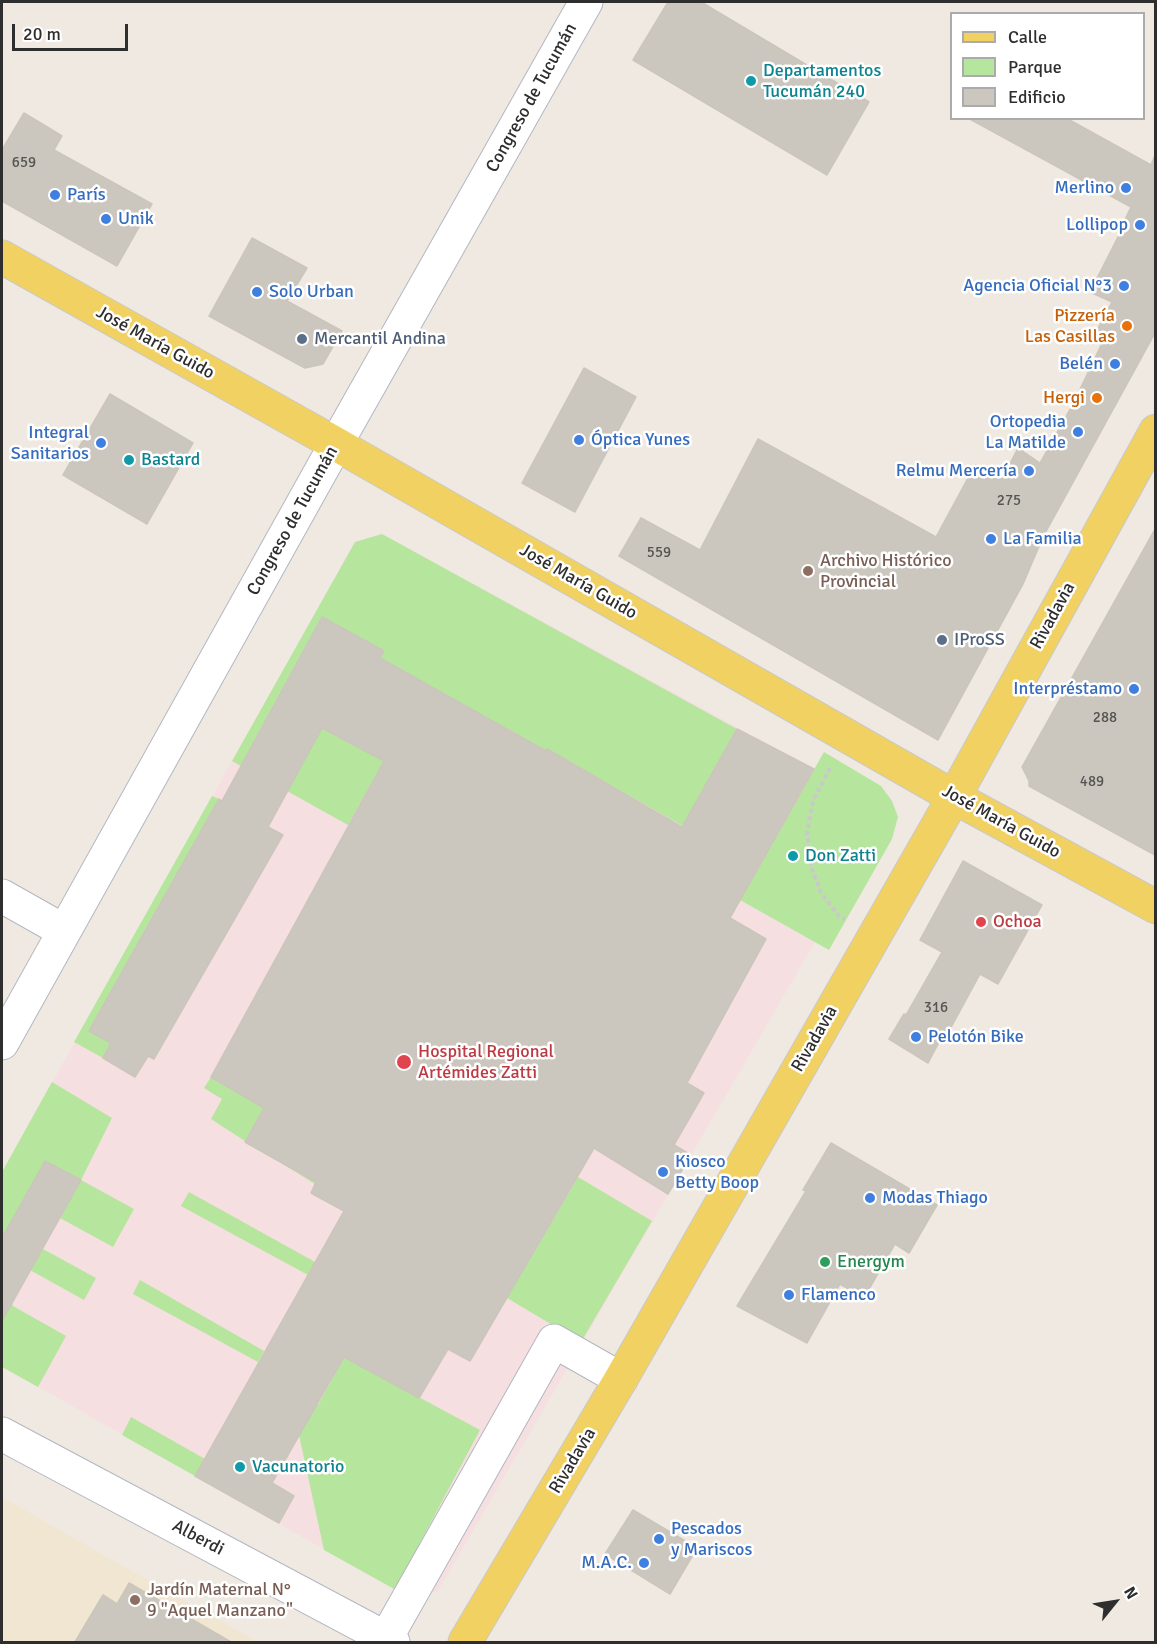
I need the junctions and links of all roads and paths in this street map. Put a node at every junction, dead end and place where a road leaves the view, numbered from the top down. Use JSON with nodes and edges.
{"nodes":[{"id":1,"x":586,"y":2,"type":"edge"},
{"id":2,"x":2,"y":256,"type":"edge"},
{"id":3,"x":1155,"y":430,"type":"edge"},
{"id":4,"x":336,"y":444,"type":"junction"},
{"id":5,"x":847,"y":736,"type":"junction"},
{"id":6,"x":954,"y":797,"type":"junction"},
{"id":7,"x":2,"y":896,"type":"edge"},
{"id":8,"x":1155,"y":907,"type":"edge"},
{"id":9,"x":64,"y":931,"type":"junction"},
{"id":10,"x":875,"y":935,"type":"junction"},
{"id":11,"x":2,"y":1043,"type":"edge"},
{"id":12,"x":621,"y":1379,"type":"junction"},
{"id":13,"x":2,"y":1434,"type":"edge"},
{"id":14,"x":390,"y":1640,"type":"edge"},
{"id":15,"x":465,"y":1642,"type":"edge"}],
"edges":[{"from":1,"to":4,"type":"street","name":"Congreso de Tucumán"},
{"from":2,"to":4,"type":"main road","name":"José María Guido"},
{"from":3,"to":6,"type":"main road","name":"Rivadavia"},
{"from":4,"to":5,"type":"main road","name":"José María Guido"},
{"from":4,"to":9,"type":"street","name":"Congreso de Tucumán"},
{"from":5,"to":6,"type":"main road","name":"José María Guido"},
{"from":5,"to":10,"type":"path"},
{"from":6,"to":8,"type":"main road","name":"José María Guido"},
{"from":6,"to":10,"type":"main road","name":"Rivadavia"},
{"from":7,"to":9,"type":"street"},
{"from":9,"to":11,"type":"street","name":"Congreso de Tucumán"},
{"from":10,"to":12,"type":"main road","name":"Rivadavia"},
{"from":12,"to":14,"type":"street"},
{"from":12,"to":15,"type":"main road","name":"Rivadavia"},
{"from":13,"to":14,"type":"street","name":"Alberdi"}]}
